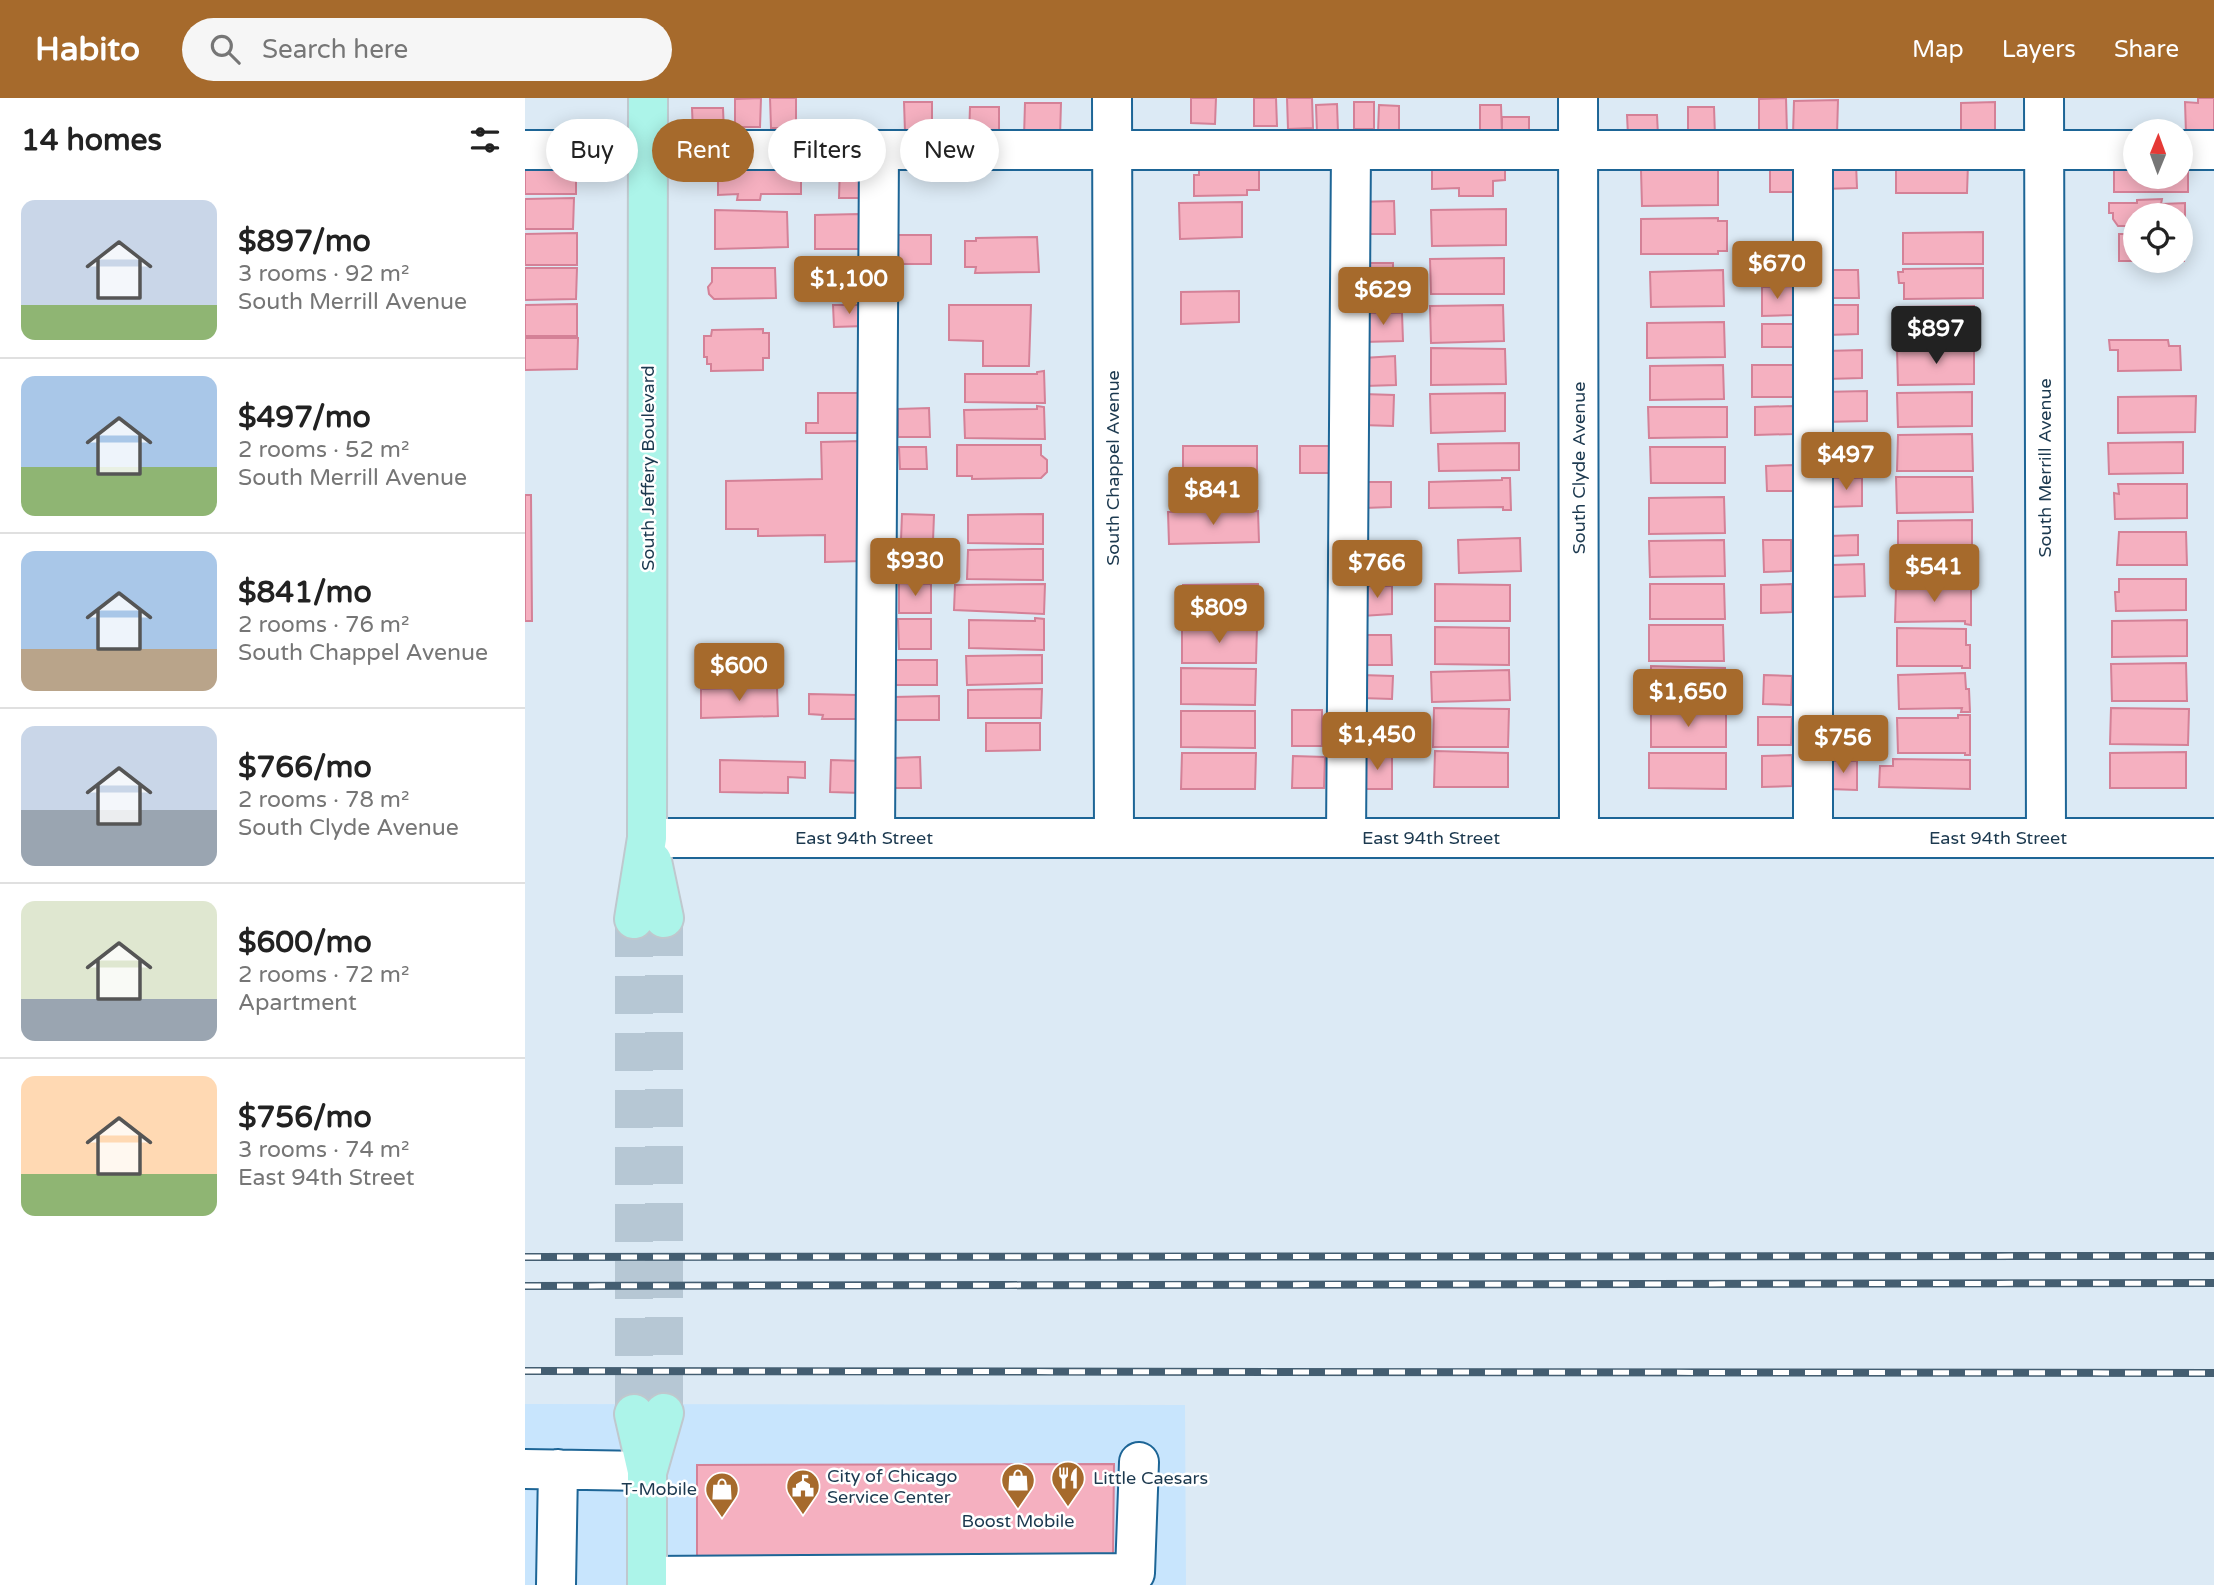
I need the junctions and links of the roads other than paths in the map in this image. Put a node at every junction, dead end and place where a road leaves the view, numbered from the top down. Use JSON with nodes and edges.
{"nodes":[{"id":1,"x":648,"y":98,"type":"edge"},
{"id":2,"x":1112,"y":98,"type":"edge"},
{"id":3,"x":1578,"y":98,"type":"edge"},
{"id":4,"x":2044,"y":98,"type":"edge"},
{"id":5,"x":525,"y":150,"type":"edge"},
{"id":6,"x":648,"y":150,"type":"junction"},
{"id":7,"x":768,"y":150,"type":"edge"},
{"id":8,"x":886,"y":150,"type":"edge"},
{"id":9,"x":1112,"y":150,"type":"junction"},
{"id":10,"x":1351,"y":150,"type":"junction"},
{"id":11,"x":1578,"y":150,"type":"junction"},
{"id":12,"x":1813,"y":150,"type":"junction"},
{"id":13,"x":2044,"y":150,"type":"junction"},
{"id":14,"x":2123,"y":150,"type":"edge"},
{"id":15,"x":2193,"y":150,"type":"edge"},
{"id":16,"x":2214,"y":150,"type":"edge"},
{"id":17,"x":879,"y":182,"type":"edge"},
{"id":18,"x":647,"y":838,"type":"junction"},
{"id":19,"x":875,"y":838,"type":"junction"},
{"id":20,"x":1114,"y":838,"type":"junction"},
{"id":21,"x":1346,"y":838,"type":"junction"},
{"id":22,"x":1579,"y":838,"type":"junction"},
{"id":23,"x":1813,"y":838,"type":"junction"},
{"id":24,"x":2046,"y":838,"type":"junction"},
{"id":25,"x":2214,"y":838,"type":"edge"},
{"id":26,"x":649,"y":918,"type":"tunnel mouth"},
{"id":27,"x":649,"y":1414,"type":"tunnel mouth"},
{"id":28,"x":1139,"y":1462,"type":"dead end"},
{"id":29,"x":542,"y":1469,"type":"edge"},
{"id":30,"x":647,"y":1471,"type":"junction"},
{"id":31,"x":1135,"y":1579,"type":"edge"},
{"id":32,"x":647,"y":1581,"type":"edge"},
{"id":33,"x":714,"y":1581,"type":"edge"},
{"id":34,"x":556,"y":1585,"type":"edge"}],
"edges":[{"from":1,"to":6,"type":"main road","name":"South Jeffery Boulevard"},
{"from":2,"to":9,"type":"street","name":"South Chappel Avenue"},
{"from":3,"to":11,"type":"street","name":"South Clyde Avenue"},
{"from":4,"to":13,"type":"street","name":"South Merrill Avenue"},
{"from":5,"to":6,"type":"street"},
{"from":6,"to":7,"type":"street"},
{"from":6,"to":18,"type":"main road","name":"South Jeffery Boulevard"},
{"from":8,"to":9,"type":"street"},
{"from":9,"to":10,"type":"street"},
{"from":9,"to":20,"type":"street","name":"South Chappel Avenue"},
{"from":10,"to":11,"type":"street"},
{"from":10,"to":21,"type":"street"},
{"from":11,"to":12,"type":"street"},
{"from":11,"to":22,"type":"street","name":"South Clyde Avenue"},
{"from":12,"to":13,"type":"street"},
{"from":12,"to":23,"type":"street"},
{"from":13,"to":14,"type":"street"},
{"from":13,"to":24,"type":"street","name":"South Merrill Avenue"},
{"from":15,"to":16,"type":"street"},
{"from":17,"to":19,"type":"street"},
{"from":18,"to":19,"type":"street","name":"East 94th Street"},
{"from":18,"to":26,"type":"main road","name":"South Jeffery Boulevard"},
{"from":19,"to":20,"type":"street","name":"East 94th Street"},
{"from":20,"to":21,"type":"street","name":"East 94th Street"},
{"from":21,"to":22,"type":"street","name":"East 94th Street"},
{"from":22,"to":23,"type":"street","name":"East 94th Street"},
{"from":23,"to":24,"type":"street","name":"East 94th Street"},
{"from":24,"to":25,"type":"street","name":"East 94th Street"},
{"from":27,"to":30,"type":"main road"},
{"from":28,"to":31,"type":"street"},
{"from":29,"to":30,"type":"street"},
{"from":29,"to":34,"type":"street"},
{"from":30,"to":32,"type":"main road"},
{"from":31,"to":33,"type":"street"},
{"from":32,"to":33,"type":"street"}]}
